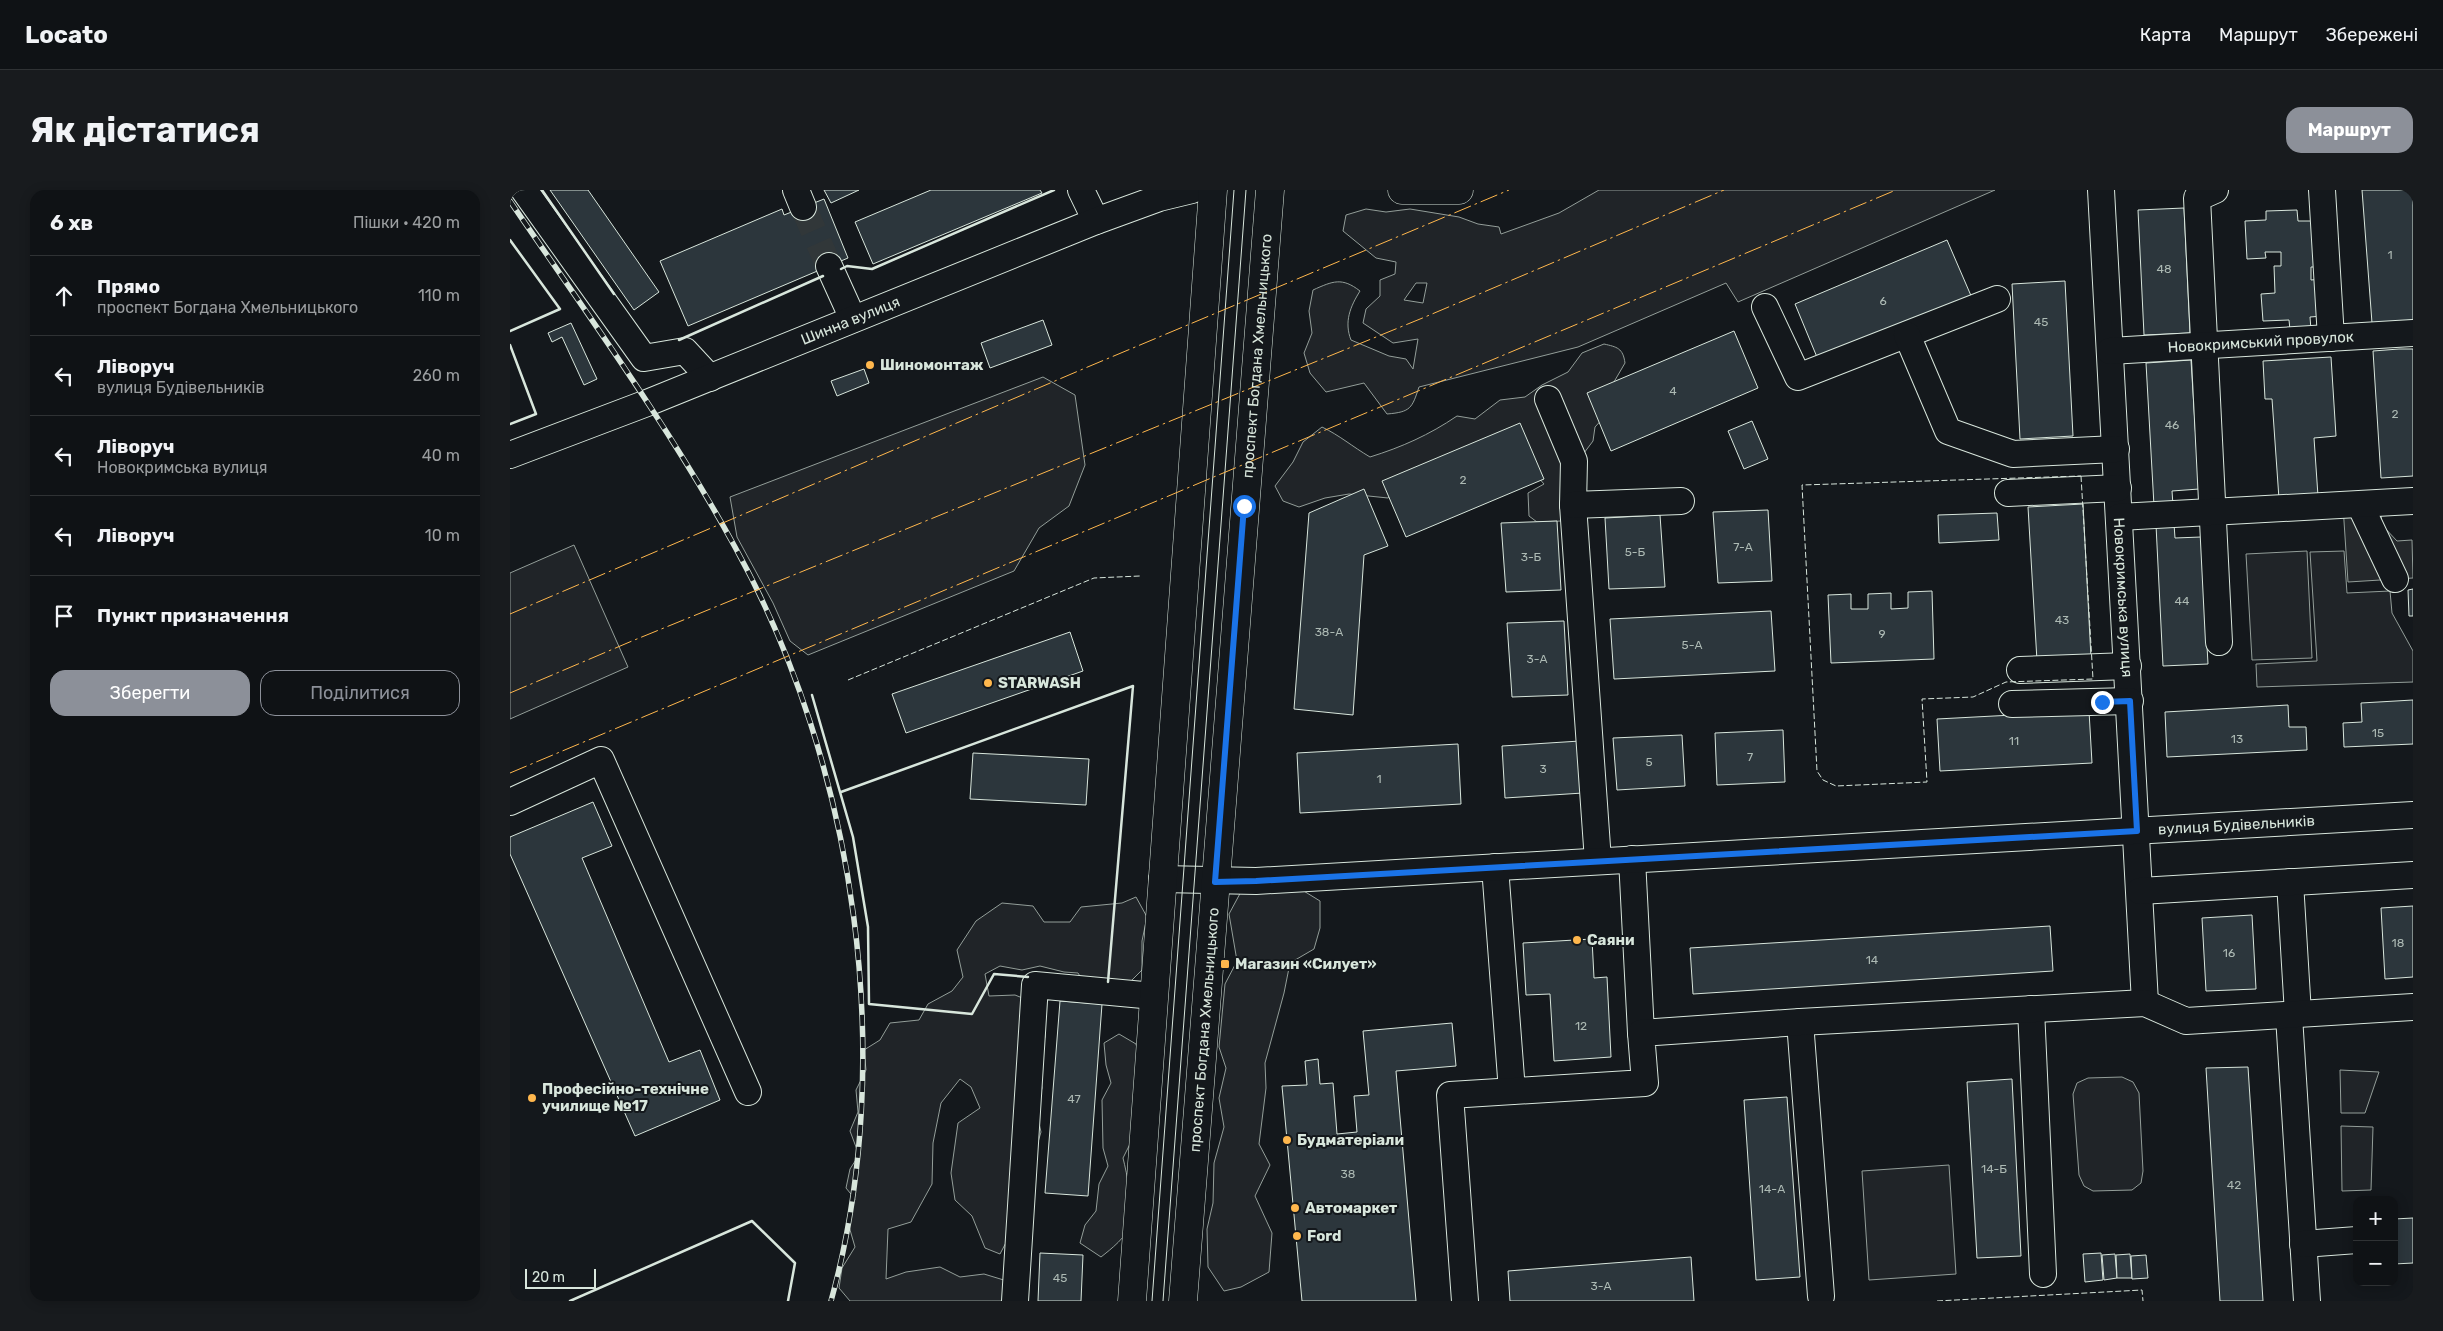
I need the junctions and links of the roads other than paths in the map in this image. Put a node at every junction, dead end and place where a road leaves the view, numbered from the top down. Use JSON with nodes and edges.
{"nodes":[{"id":1,"x":524,"y":190,"type":"edge"},
{"id":2,"x":1081,"y":190,"type":"edge"},
{"id":3,"x":1192,"y":190,"type":"edge"},
{"id":4,"x":1213,"y":190,"type":"edge"},
{"id":5,"x":1270,"y":190,"type":"edge"},
{"id":6,"x":1402,"y":190,"type":"edge"},
{"id":7,"x":1459,"y":190,"type":"edge"},
{"id":8,"x":2102,"y":190,"type":"edge"},
{"id":9,"x":2215,"y":190,"type":"edge"},
{"id":10,"x":2322,"y":190,"type":"edge"},
{"id":11,"x":1096,"y":221,"type":"junction"},
{"id":12,"x":829,"y":266,"type":"tunnel mouth"},
{"id":13,"x":1997,"y":300,"type":"dead end"},
{"id":14,"x":1765,"y":307,"type":"dead end"},
{"id":15,"x":853,"y":318,"type":"junction"},
{"id":16,"x":2413,"y":332,"type":"edge"},
{"id":17,"x":1907,"y":335,"type":"junction"},
{"id":18,"x":2331,"y":338,"type":"junction"},
{"id":19,"x":2204,"y":345,"type":"junction"},
{"id":20,"x":2110,"y":351,"type":"junction"},
{"id":21,"x":710,"y":378,"type":"junction"},
{"id":22,"x":1548,"y":399,"type":"dead end"},
{"id":23,"x":2116,"y":449,"type":"junction"},
{"id":24,"x":510,"y":455,"type":"edge"},
{"id":25,"x":2118,"y":488,"type":"junction"},
{"id":26,"x":2008,"y":494,"type":"dead end"},
{"id":27,"x":1681,"y":501,"type":"dead end"},
{"id":28,"x":2413,"y":501,"type":"edge"},
{"id":29,"x":1574,"y":505,"type":"junction"},
{"id":30,"x":2360,"y":505,"type":"junction"},
{"id":31,"x":2213,"y":513,"type":"junction"},
{"id":32,"x":2119,"y":517,"type":"junction"},
{"id":33,"x":2395,"y":579,"type":"dead end"},
{"id":34,"x":2219,"y":642,"type":"dead end"},
{"id":35,"x":2128,"y":666,"type":"junction"},
{"id":36,"x":2020,"y":670,"type":"dead end"},
{"id":37,"x":2130,"y":701,"type":"junction"},
{"id":38,"x":2012,"y":704,"type":"dead end"},
{"id":39,"x":510,"y":802,"type":"edge"},
{"id":40,"x":2413,"y":814,"type":"edge"},
{"id":41,"x":2137,"y":831,"type":"junction"},
{"id":42,"x":1632,"y":859,"type":"junction"},
{"id":43,"x":1598,"y":861,"type":"junction"},
{"id":44,"x":1496,"y":867,"type":"junction"},
{"id":45,"x":2413,"y":875,"type":"edge"},
{"id":46,"x":1162,"y":880,"type":"junction"},
{"id":47,"x":1215,"y":882,"type":"junction"},
{"id":48,"x":2290,"y":882,"type":"junction"},
{"id":49,"x":2140,"y":891,"type":"junction"},
{"id":50,"x":1154,"y":996,"type":"junction"},
{"id":51,"x":2145,"y":1002,"type":"junction"},
{"id":52,"x":2413,"y":1008,"type":"edge"},
{"id":53,"x":2030,"y":1009,"type":"junction"},
{"id":54,"x":2294,"y":1015,"type":"junction"},
{"id":55,"x":1800,"y":1022,"type":"junction"},
{"id":56,"x":1641,"y":1033,"type":"junction"},
{"id":57,"x":1512,"y":1091,"type":"junction"},
{"id":58,"x":748,"y":1092,"type":"dead end"},
{"id":59,"x":2353,"y":1240,"type":"edge"},
{"id":60,"x":2303,"y":1244,"type":"junction"},
{"id":61,"x":2043,"y":1274,"type":"dead end"},
{"id":62,"x":1821,"y":1296,"type":"dead end"},
{"id":63,"x":1015,"y":1301,"type":"edge"},
{"id":64,"x":1132,"y":1301,"type":"edge"},
{"id":65,"x":1183,"y":1301,"type":"edge"},
{"id":66,"x":1466,"y":1301,"type":"edge"},
{"id":67,"x":2307,"y":1301,"type":"edge"}],
"edges":[{"from":1,"to":21,"type":"street"},
{"from":2,"to":11,"type":"street"},
{"from":3,"to":11,"type":"street","name":"Шинна вулиця"},
{"from":4,"to":46,"type":"main road"},
{"from":5,"to":47,"type":"main road","name":"проспект Богдана Хмельницького"},
{"from":6,"to":7,"type":"main road"},
{"from":8,"to":20,"type":"street","name":"Новокримська вулиця"},
{"from":9,"to":19,"type":"street"},
{"from":10,"to":18,"type":"street"},
{"from":11,"to":15,"type":"street","name":"Шинна вулиця"},
{"from":12,"to":15,"type":"street"},
{"from":13,"to":17,"type":"street"},
{"from":14,"to":17,"type":"street"},
{"from":15,"to":21,"type":"street","name":"Шинна вулиця"},
{"from":16,"to":18,"type":"street","name":"Новокримський провулок"},
{"from":17,"to":23,"type":"street"},
{"from":18,"to":19,"type":"street","name":"Новокримський провулок"},
{"from":19,"to":20,"type":"street","name":"Новокримський провулок"},
{"from":19,"to":31,"type":"street"},
{"from":20,"to":23,"type":"street","name":"Новокримська вулиця"},
{"from":21,"to":24,"type":"street","name":"Шинна вулиця"},
{"from":22,"to":29,"type":"street"},
{"from":23,"to":25,"type":"street","name":"Новокримська вулиця"},
{"from":25,"to":26,"type":"street"},
{"from":25,"to":32,"type":"street","name":"Новокримська вулиця"},
{"from":27,"to":29,"type":"street"},
{"from":28,"to":30,"type":"street"},
{"from":29,"to":43,"type":"street"},
{"from":30,"to":31,"type":"street"},
{"from":30,"to":33,"type":"street"},
{"from":31,"to":32,"type":"street"},
{"from":31,"to":34,"type":"street"},
{"from":32,"to":35,"type":"street","name":"Новокримська вулиця"},
{"from":35,"to":36,"type":"street"},
{"from":35,"to":37,"type":"street","name":"Новокримська вулиця"},
{"from":37,"to":38,"type":"street"},
{"from":37,"to":41,"type":"street","name":"Новокримська вулиця"},
{"from":39,"to":58,"type":"street"},
{"from":40,"to":41,"type":"street","name":"вулиця Будівельників"},
{"from":41,"to":42,"type":"street","name":"вулиця Будівельників"},
{"from":41,"to":49,"type":"street","name":"Новокримська вулиця"},
{"from":42,"to":43,"type":"street","name":"вулиця Будівельників"},
{"from":42,"to":56,"type":"street"},
{"from":43,"to":44,"type":"street","name":"вулиця Будівельників"},
{"from":44,"to":47,"type":"street","name":"вулиця Будівельників"},
{"from":44,"to":57,"type":"street"},
{"from":45,"to":48,"type":"street"},
{"from":46,"to":47,"type":"street","name":"вулиця Будівельників"},
{"from":46,"to":50,"type":"main road"},
{"from":47,"to":65,"type":"main road","name":"проспект Богдана Хмельницького"},
{"from":48,"to":49,"type":"street"},
{"from":48,"to":54,"type":"street"},
{"from":49,"to":51,"type":"street","name":"Новокримська вулиця"},
{"from":50,"to":63,"type":"street"},
{"from":50,"to":64,"type":"main road"},
{"from":51,"to":53,"type":"street"},
{"from":51,"to":54,"type":"street"},
{"from":52,"to":54,"type":"street"},
{"from":53,"to":55,"type":"street"},
{"from":53,"to":61,"type":"street"},
{"from":54,"to":60,"type":"street"},
{"from":55,"to":56,"type":"street"},
{"from":55,"to":62,"type":"street"},
{"from":56,"to":57,"type":"street"},
{"from":57,"to":66,"type":"street"},
{"from":59,"to":60,"type":"street"},
{"from":60,"to":67,"type":"street"}]}
